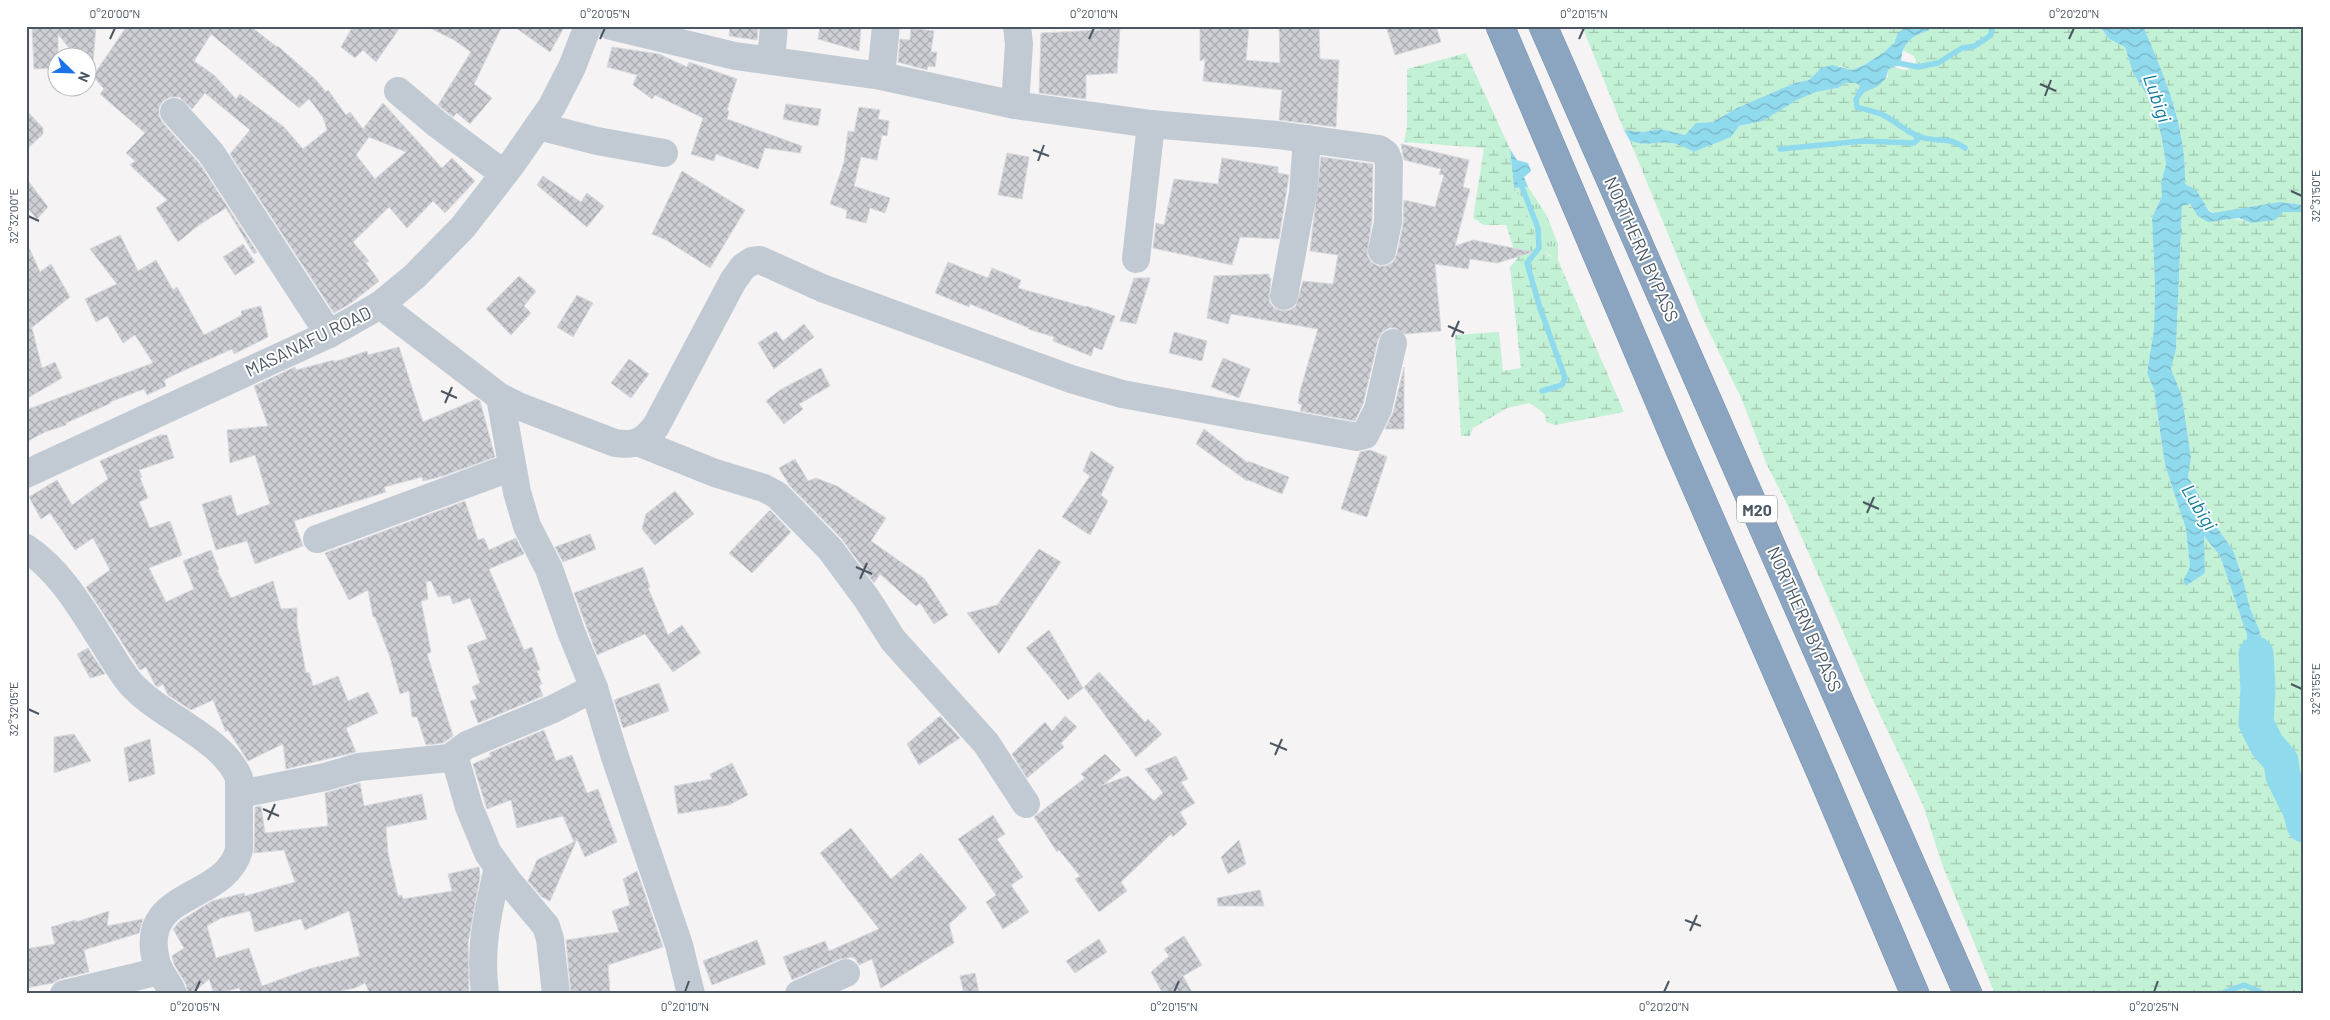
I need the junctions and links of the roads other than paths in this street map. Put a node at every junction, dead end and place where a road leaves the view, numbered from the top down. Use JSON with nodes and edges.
{"nodes":[{"id":1,"x":588,"y":26,"type":"edge"},
{"id":2,"x":611,"y":26,"type":"edge"},
{"id":3,"x":774,"y":26,"type":"edge"},
{"id":4,"x":886,"y":26,"type":"edge"},
{"id":5,"x":1017,"y":26,"type":"edge"},
{"id":6,"x":1500,"y":26,"type":"edge"},
{"id":7,"x":1543,"y":26,"type":"edge"},
{"id":8,"x":771,"y":60,"type":"junction"},
{"id":9,"x":881,"y":76,"type":"junction"},
{"id":10,"x":398,"y":92,"type":"dead end"},
{"id":11,"x":1015,"y":105,"type":"junction"},
{"id":12,"x":174,"y":112,"type":"dead end"},
{"id":13,"x":1152,"y":124,"type":"junction"},
{"id":14,"x":538,"y":126,"type":"junction"},
{"id":15,"x":1307,"y":139,"type":"junction"},
{"id":16,"x":664,"y":153,"type":"dead end"},
{"id":17,"x":504,"y":174,"type":"junction"},
{"id":18,"x":1382,"y":251,"type":"dead end"},
{"id":19,"x":1136,"y":259,"type":"dead end"},
{"id":20,"x":1284,"y":296,"type":"dead end"},
{"id":21,"x":380,"y":306,"type":"junction"},
{"id":22,"x":329,"y":334,"type":"junction"},
{"id":23,"x":1393,"y":343,"type":"dead end"},
{"id":24,"x":500,"y":397,"type":"junction"},
{"id":25,"x":640,"y":443,"type":"junction"},
{"id":26,"x":512,"y":467,"type":"junction"},
{"id":27,"x":26,"y":474,"type":"edge"},
{"id":28,"x":317,"y":539,"type":"dead end"},
{"id":29,"x":26,"y":548,"type":"edge"},
{"id":30,"x":594,"y":688,"type":"junction"},
{"id":31,"x":454,"y":755,"type":"junction"},
{"id":32,"x":240,"y":794,"type":"junction"},
{"id":33,"x":1026,"y":804,"type":"dead end"},
{"id":34,"x":498,"y":867,"type":"junction"},
{"id":35,"x":846,"y":973,"type":"dead end"},
{"id":36,"x":166,"y":982,"type":"edge"},
{"id":37,"x":64,"y":994,"type":"edge"},
{"id":38,"x":485,"y":994,"type":"edge"},
{"id":39,"x":556,"y":994,"type":"edge"},
{"id":40,"x":691,"y":994,"type":"edge"},
{"id":41,"x":799,"y":994,"type":"edge"},
{"id":42,"x":1915,"y":994,"type":"edge"},
{"id":43,"x":1968,"y":994,"type":"edge"}],
"edges":[{"from":1,"to":14,"type":"street","name":"MASANAFU ROAD"},
{"from":2,"to":8,"type":"street"},
{"from":3,"to":8,"type":"street"},
{"from":4,"to":9,"type":"street"},
{"from":5,"to":11,"type":"street"},
{"from":6,"to":42,"type":"highway","number":"M20"},
{"from":7,"to":43,"type":"highway","name":"NORTHERN BYPASS","number":"M20"},
{"from":8,"to":9,"type":"street"},
{"from":9,"to":11,"type":"street"},
{"from":10,"to":17,"type":"street"},
{"from":11,"to":13,"type":"street"},
{"from":12,"to":22,"type":"street"},
{"from":13,"to":15,"type":"street"},
{"from":13,"to":19,"type":"street"},
{"from":14,"to":16,"type":"street"},
{"from":14,"to":17,"type":"street","name":"MASANAFU ROAD"},
{"from":15,"to":18,"type":"street"},
{"from":15,"to":20,"type":"street"},
{"from":17,"to":21,"type":"street","name":"MASANAFU ROAD"},
{"from":21,"to":22,"type":"street","name":"MASANAFU ROAD"},
{"from":21,"to":24,"type":"street"},
{"from":22,"to":27,"type":"street","name":"MASANAFU ROAD"},
{"from":23,"to":25,"type":"street"},
{"from":24,"to":25,"type":"street"},
{"from":24,"to":26,"type":"street"},
{"from":25,"to":33,"type":"street"},
{"from":26,"to":28,"type":"street"},
{"from":26,"to":30,"type":"street"},
{"from":29,"to":32,"type":"street"},
{"from":30,"to":31,"type":"street"},
{"from":30,"to":40,"type":"street"},
{"from":31,"to":32,"type":"street"},
{"from":31,"to":34,"type":"street"},
{"from":32,"to":36,"type":"street"},
{"from":34,"to":38,"type":"street"},
{"from":34,"to":39,"type":"street"},
{"from":35,"to":41,"type":"street"},
{"from":36,"to":37,"type":"street"}]}
